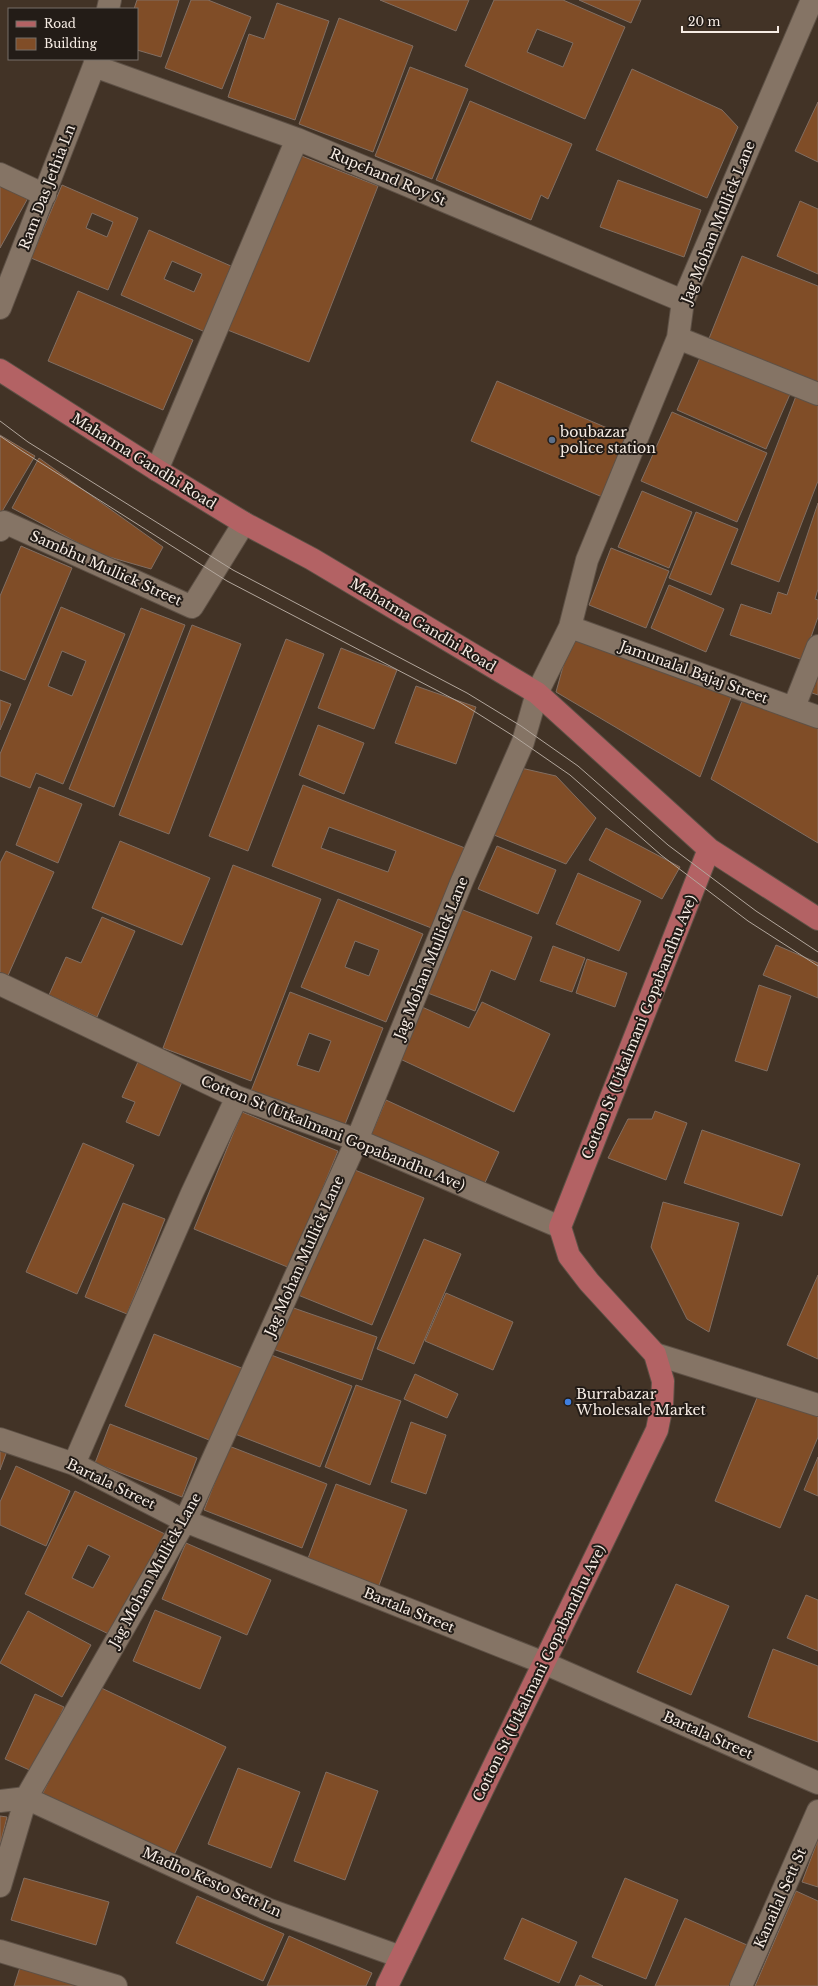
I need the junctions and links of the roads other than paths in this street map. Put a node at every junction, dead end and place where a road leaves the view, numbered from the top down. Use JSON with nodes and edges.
{"nodes":[{"id":1,"x":809,"y":4,"type":"edge"},
{"id":2,"x":95,"y":62,"type":"edge"},
{"id":3,"x":297,"y":139,"type":"junction"},
{"id":4,"x":0,"y":174,"type":"edge"},
{"id":5,"x":45,"y":195,"type":"junction"},
{"id":6,"x":684,"y":302,"type":"junction"},
{"id":7,"x":0,"y":308,"type":"edge"},
{"id":8,"x":678,"y":338,"type":"junction"},
{"id":9,"x":0,"y":370,"type":"edge"},
{"id":10,"x":818,"y":394,"type":"edge"},
{"id":11,"x":157,"y":470,"type":"junction"},
{"id":12,"x":244,"y":523,"type":"junction"},
{"id":13,"x":0,"y":530,"type":"edge"},
{"id":14,"x":570,"y":627,"type":"junction"},
{"id":15,"x":818,"y":646,"type":"edge"},
{"id":16,"x":537,"y":693,"type":"junction"},
{"id":17,"x":794,"y":707,"type":"junction"},
{"id":18,"x":818,"y":717,"type":"edge"},
{"id":19,"x":709,"y":849,"type":"junction"},
{"id":20,"x":818,"y":919,"type":"edge"},
{"id":21,"x":0,"y":984,"type":"edge"},
{"id":22,"x":237,"y":1097,"type":"junction"},
{"id":23,"x":357,"y":1140,"type":"junction"},
{"id":24,"x":560,"y":1227,"type":"junction"},
{"id":25,"x":655,"y":1354,"type":"junction"},
{"id":26,"x":818,"y":1405,"type":"edge"},
{"id":27,"x":0,"y":1439,"type":"edge"},
{"id":28,"x":74,"y":1464,"type":"junction"},
{"id":29,"x":184,"y":1521,"type":"junction"},
{"id":30,"x":544,"y":1663,"type":"junction"},
{"id":31,"x":818,"y":1783,"type":"edge"},
{"id":32,"x":26,"y":1798,"type":"junction"},
{"id":33,"x":0,"y":1800,"type":"edge"},
{"id":34,"x":818,"y":1811,"type":"edge"},
{"id":35,"x":0,"y":1886,"type":"edge"},
{"id":36,"x":0,"y":1951,"type":"edge"},
{"id":37,"x":401,"y":1956,"type":"junction"},
{"id":38,"x":116,"y":1986,"type":"edge"},
{"id":39,"x":387,"y":1986,"type":"edge"},
{"id":40,"x":741,"y":1986,"type":"edge"}],
"edges":[{"from":1,"to":6,"type":"street","name":"Jag Mohan Mullick Lane"},
{"from":2,"to":3,"type":"street","name":"Rupchand Roy St"},
{"from":2,"to":5,"type":"street","name":"Ram Das Jethia Ln"},
{"from":3,"to":6,"type":"street","name":"Rupchand Roy St"},
{"from":3,"to":11,"type":"street"},
{"from":4,"to":5,"type":"street"},
{"from":5,"to":7,"type":"street","name":"Ram Das Jethia Ln"},
{"from":6,"to":8,"type":"street","name":"Jag Mohan Mullick Lane"},
{"from":8,"to":10,"type":"street"},
{"from":8,"to":14,"type":"street","name":"Jag Mohan Mullick Lane"},
{"from":9,"to":11,"type":"main road","name":"Mahatma Gandhi Road"},
{"from":11,"to":12,"type":"main road","name":"Mahatma Gandhi Road"},
{"from":12,"to":13,"type":"street","name":"Sambhu Mullick Street"},
{"from":12,"to":16,"type":"main road","name":"Mahatma Gandhi Road"},
{"from":14,"to":16,"type":"street","name":"Jag Mohan Mullick Lane"},
{"from":14,"to":17,"type":"street","name":"Jamunalal Bajaj Street"},
{"from":15,"to":17,"type":"street"},
{"from":16,"to":19,"type":"main road","name":"Mahatma Gandhi Road"},
{"from":16,"to":23,"type":"street","name":"Jag Mohan Mullick Lane"},
{"from":17,"to":18,"type":"street","name":"Jamunalal Bajaj Street"},
{"from":19,"to":20,"type":"main road","name":"Mahatma Gandhi Road"},
{"from":19,"to":24,"type":"main road","name":"Cotton St (Utkalmani Gopabandhu Ave)"},
{"from":21,"to":22,"type":"street","name":"Cotton St (Utkalmani Gopabandhu Ave)"},
{"from":22,"to":23,"type":"street","name":"Cotton St (Utkalmani Gopabandhu Ave)"},
{"from":22,"to":28,"type":"street"},
{"from":23,"to":24,"type":"street","name":"Cotton St (Utkalmani Gopabandhu Ave)"},
{"from":23,"to":29,"type":"street","name":"Jag Mohan Mullick Lane"},
{"from":24,"to":25,"type":"main road","name":"Cotton St (Utkalmani Gopabandhu Ave)"},
{"from":25,"to":26,"type":"street"},
{"from":25,"to":30,"type":"main road","name":"Cotton St (Utkalmani Gopabandhu Ave)"},
{"from":27,"to":28,"type":"street","name":"Bartala Street"},
{"from":28,"to":29,"type":"street","name":"Bartala Street"},
{"from":29,"to":30,"type":"street","name":"Bartala Street"},
{"from":29,"to":32,"type":"street","name":"Jag Mohan Mullick Lane"},
{"from":30,"to":31,"type":"street","name":"Bartala Street"},
{"from":30,"to":37,"type":"main road","name":"Cotton St (Utkalmani Gopabandhu Ave)"},
{"from":32,"to":33,"type":"street"},
{"from":32,"to":35,"type":"street","name":"Jag Mohan Mullick Lane"},
{"from":32,"to":37,"type":"street","name":"Madho Kesto Sett Ln"},
{"from":34,"to":40,"type":"street","name":"Kanailal Sett St"},
{"from":36,"to":38,"type":"street"},
{"from":37,"to":39,"type":"main road","name":"Cotton St (Utkalmani Gopabandhu Ave)"}]}
